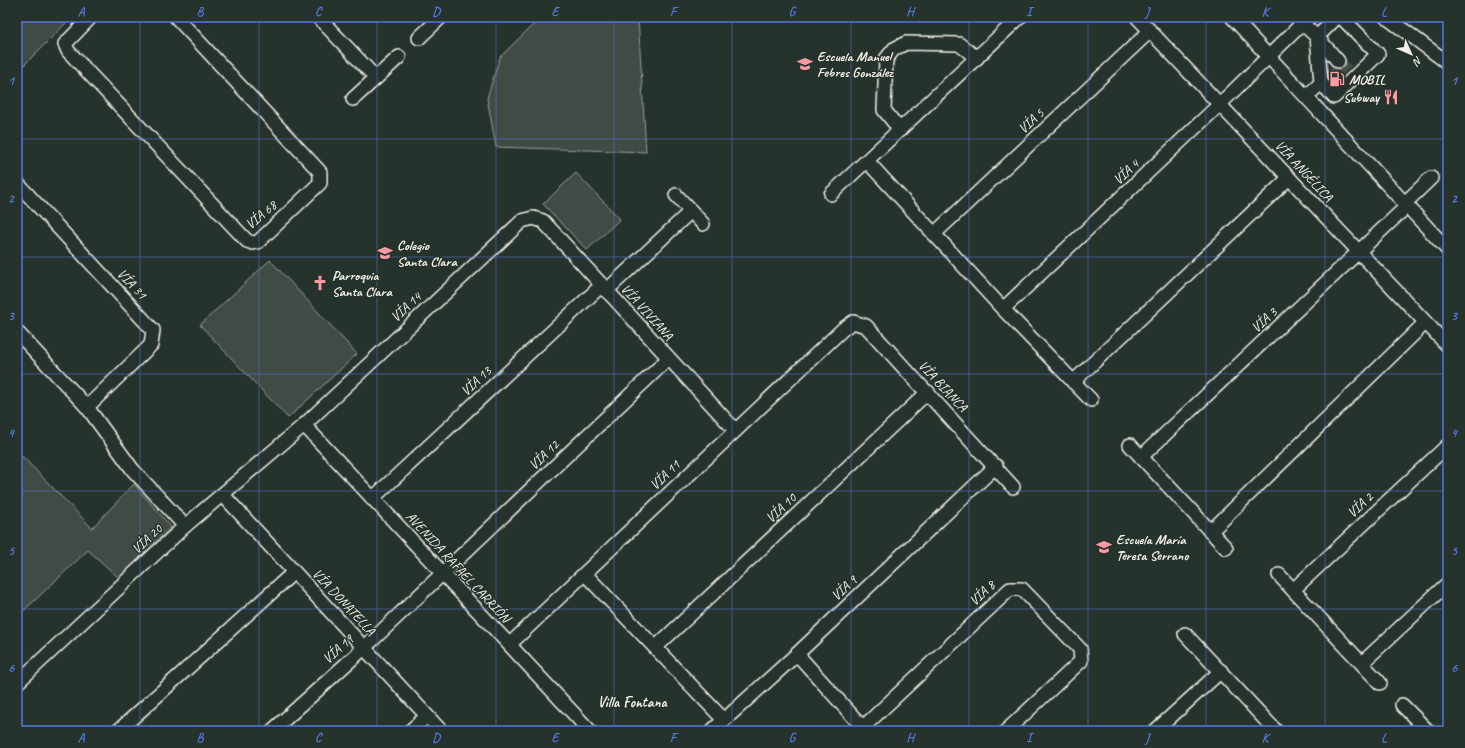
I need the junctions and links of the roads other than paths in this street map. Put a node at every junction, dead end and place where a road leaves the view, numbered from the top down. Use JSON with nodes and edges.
{"nodes":[{"id":1,"x":91,"y":17,"type":"edge"},
{"id":2,"x":318,"y":17,"type":"edge"},
{"id":3,"x":441,"y":17,"type":"edge"},
{"id":4,"x":1020,"y":17,"type":"edge"},
{"id":5,"x":1137,"y":17,"type":"edge"},
{"id":6,"x":1232,"y":17,"type":"edge"},
{"id":7,"x":1337,"y":17,"type":"edge"},
{"id":8,"x":1341,"y":17,"type":"edge"},
{"id":9,"x":1386,"y":17,"type":"edge"},
{"id":10,"x":184,"y":19,"type":"edge"},
{"id":11,"x":1306,"y":20,"type":"edge"},
{"id":12,"x":1150,"y":31,"type":"junction"},
{"id":13,"x":1317,"y":37,"type":"junction"},
{"id":14,"x":419,"y":38,"type":"dead end"},
{"id":15,"x":1318,"y":54,"type":"junction"},
{"id":16,"x":399,"y":57,"type":"dead end"},
{"id":17,"x":1269,"y":57,"type":"junction"},
{"id":18,"x":977,"y":58,"type":"junction"},
{"id":19,"x":1448,"y":62,"type":"edge"},
{"id":20,"x":376,"y":78,"type":"junction"},
{"id":21,"x":1321,"y":83,"type":"junction"},
{"id":22,"x":1307,"y":96,"type":"junction"},
{"id":23,"x":353,"y":99,"type":"dead end"},
{"id":24,"x":1219,"y":106,"type":"junction"},
{"id":25,"x":900,"y":130,"type":"junction"},
{"id":26,"x":867,"y":161,"type":"junction"},
{"id":27,"x":1289,"y":178,"type":"junction"},
{"id":28,"x":1431,"y":178,"type":"dead end"},
{"id":29,"x":17,"y":184,"type":"edge"},
{"id":30,"x":831,"y":194,"type":"dead end"},
{"id":31,"x":676,"y":195,"type":"dead end"},
{"id":32,"x":1406,"y":204,"type":"junction"},
{"id":33,"x":691,"y":211,"type":"junction"},
{"id":34,"x":533,"y":218,"type":"joint"},
{"id":35,"x":703,"y":224,"type":"dead end"},
{"id":36,"x":934,"y":234,"type":"junction"},
{"id":37,"x":1448,"y":250,"type":"edge"},
{"id":38,"x":1359,"y":253,"type":"junction"},
{"id":39,"x":604,"y":288,"type":"junction"},
{"id":40,"x":1003,"y":310,"type":"junction"},
{"id":41,"x":1425,"y":323,"type":"junction"},
{"id":42,"x":843,"y":328,"type":"joint"},
{"id":43,"x":17,"y":332,"type":"edge"},
{"id":44,"x":1448,"y":346,"type":"edge"},
{"id":45,"x":668,"y":359,"type":"junction"},
{"id":46,"x":1073,"y":382,"type":"junction"},
{"id":47,"x":928,"y":392,"type":"junction"},
{"id":48,"x":1091,"y":400,"type":"dead end"},
{"id":49,"x":87,"y":407,"type":"junction"},
{"id":50,"x":304,"y":424,"type":"junction"},
{"id":51,"x":735,"y":430,"type":"junction"},
{"id":52,"x":1130,"y":445,"type":"dead end"},
{"id":53,"x":1448,"y":445,"type":"edge"},
{"id":54,"x":1141,"y":458,"type":"junction"},
{"id":55,"x":996,"y":466,"type":"junction"},
{"id":56,"x":1013,"y":487,"type":"dead end"},
{"id":57,"x":223,"y":495,"type":"junction"},
{"id":58,"x":372,"y":499,"type":"junction"},
{"id":59,"x":185,"y":526,"type":"junction"},
{"id":60,"x":1210,"y":532,"type":"junction"},
{"id":61,"x":1226,"y":548,"type":"dead end"},
{"id":62,"x":294,"y":572,"type":"junction"},
{"id":63,"x":442,"y":574,"type":"junction"},
{"id":64,"x":585,"y":574,"type":"junction"},
{"id":65,"x":1279,"y":575,"type":"dead end"},
{"id":66,"x":1448,"y":583,"type":"edge"},
{"id":67,"x":1293,"y":590,"type":"junction"},
{"id":68,"x":1185,"y":634,"type":"dead end"},
{"id":69,"x":510,"y":644,"type":"junction"},
{"id":70,"x":656,"y":647,"type":"junction"},
{"id":71,"x":364,"y":648,"type":"junction"},
{"id":72,"x":797,"y":654,"type":"junction"},
{"id":73,"x":1362,"y":663,"type":"junction"},
{"id":74,"x":1221,"y":671,"type":"junction"},
{"id":75,"x":17,"y":683,"type":"edge"},
{"id":76,"x":1380,"y":683,"type":"dead end"},
{"id":77,"x":1402,"y":705,"type":"dead end"},
{"id":78,"x":427,"y":716,"type":"junction"},
{"id":79,"x":724,"y":720,"type":"junction"},
{"id":80,"x":862,"y":730,"type":"edge"},
{"id":81,"x":118,"y":731,"type":"edge"},
{"id":82,"x":272,"y":731,"type":"edge"},
{"id":83,"x":410,"y":731,"type":"edge"},
{"id":84,"x":441,"y":731,"type":"edge"},
{"id":85,"x":590,"y":731,"type":"edge"},
{"id":86,"x":712,"y":731,"type":"edge"},
{"id":87,"x":1006,"y":731,"type":"edge"},
{"id":88,"x":1155,"y":731,"type":"edge"},
{"id":89,"x":1276,"y":731,"type":"edge"},
{"id":90,"x":1428,"y":731,"type":"edge"}],
"edges":[{"from":1,"to":10,"type":"street","name":"VÍA 68"},
{"from":2,"to":20,"type":"street"},
{"from":3,"to":14,"type":"street"},
{"from":4,"to":18,"type":"street"},
{"from":5,"to":12,"type":"street","name":"VÍA ANGÉLICA"},
{"from":6,"to":17,"type":"street"},
{"from":7,"to":13,"type":"street"},
{"from":8,"to":21,"type":"street"},
{"from":9,"to":19,"type":"street"},
{"from":11,"to":13,"type":"street"},
{"from":11,"to":17,"type":"street","name":"VÍA 4"},
{"from":12,"to":24,"type":"street","name":"VÍA ANGÉLICA"},
{"from":12,"to":36,"type":"street","name":"VÍA 5"},
{"from":13,"to":15,"type":"street"},
{"from":13,"to":15,"type":"street"},
{"from":15,"to":21,"type":"street"},
{"from":16,"to":20,"type":"street"},
{"from":17,"to":22,"type":"street"},
{"from":17,"to":24,"type":"street","name":"VÍA 4"},
{"from":18,"to":25,"type":"street"},
{"from":18,"to":25,"type":"street"},
{"from":20,"to":23,"type":"street"},
{"from":21,"to":22,"type":"street"},
{"from":22,"to":32,"type":"street"},
{"from":24,"to":27,"type":"street","name":"VÍA ANGÉLICA"},
{"from":24,"to":40,"type":"street","name":"VÍA 4"},
{"from":25,"to":26,"type":"street"},
{"from":26,"to":30,"type":"street"},
{"from":26,"to":36,"type":"street"},
{"from":27,"to":38,"type":"street","name":"VÍA ANGÉLICA"},
{"from":27,"to":46,"type":"street"},
{"from":28,"to":32,"type":"street","name":"VÍA 3"},
{"from":29,"to":49,"type":"street","name":"VÍA 31"},
{"from":31,"to":33,"type":"street"},
{"from":32,"to":37,"type":"street"},
{"from":32,"to":38,"type":"street","name":"VÍA 3"},
{"from":33,"to":35,"type":"street"},
{"from":33,"to":39,"type":"street","name":"VÍA 13"},
{"from":34,"to":39,"type":"street","name":"VÍA VIVIANA"},
{"from":34,"to":50,"type":"street","name":"VÍA 14"},
{"from":36,"to":40,"type":"street"},
{"from":38,"to":41,"type":"street","name":"VÍA ANGÉLICA"},
{"from":38,"to":54,"type":"street","name":"VÍA 3"},
{"from":39,"to":45,"type":"street","name":"VÍA VIVIANA"},
{"from":39,"to":58,"type":"street","name":"VÍA 13"},
{"from":40,"to":46,"type":"street"},
{"from":41,"to":44,"type":"street","name":"VÍA ANGÉLICA"},
{"from":41,"to":60,"type":"street"},
{"from":42,"to":47,"type":"street","name":"VÍA BIANCA"},
{"from":42,"to":51,"type":"street","name":"VÍA 11"},
{"from":43,"to":49,"type":"street"},
{"from":45,"to":51,"type":"street","name":"VÍA VIVIANA"},
{"from":45,"to":63,"type":"street","name":"VÍA 12"},
{"from":46,"to":48,"type":"street"},
{"from":47,"to":55,"type":"street","name":"VÍA BIANCA"},
{"from":47,"to":70,"type":"street","name":"VÍA 10"},
{"from":49,"to":59,"type":"street"},
{"from":50,"to":57,"type":"street","name":"VÍA 20"},
{"from":50,"to":58,"type":"street","name":"AVENIDA RAFAEL CARRIÓN"},
{"from":51,"to":64,"type":"street","name":"VÍA 11"},
{"from":52,"to":54,"type":"street"},
{"from":53,"to":67,"type":"street","name":"VÍA 2"},
{"from":54,"to":60,"type":"street"},
{"from":55,"to":56,"type":"street","name":"VÍA BIANCA"},
{"from":55,"to":72,"type":"street","name":"VÍA 9"},
{"from":57,"to":59,"type":"street","name":"VÍA 20"},
{"from":57,"to":62,"type":"street","name":"VÍA DONATELLA"},
{"from":58,"to":63,"type":"street","name":"AVENIDA RAFAEL CARRIÓN"},
{"from":59,"to":75,"type":"street","name":"VÍA 20"},
{"from":60,"to":61,"type":"street"},
{"from":62,"to":71,"type":"street","name":"VÍA DONATELLA"},
{"from":62,"to":81,"type":"street"},
{"from":63,"to":69,"type":"street","name":"AVENIDA RAFAEL CARRIÓN"},
{"from":63,"to":71,"type":"street","name":"VÍA 19"},
{"from":64,"to":69,"type":"street","name":"VÍA 11"},
{"from":64,"to":70,"type":"street"},
{"from":65,"to":67,"type":"street"},
{"from":66,"to":73,"type":"street"},
{"from":67,"to":73,"type":"street"},
{"from":68,"to":74,"type":"street"},
{"from":69,"to":85,"type":"street","name":"AVENIDA RAFAEL CARRIÓN"},
{"from":70,"to":79,"type":"street"},
{"from":71,"to":78,"type":"street","name":"VÍA DONATELLA"},
{"from":71,"to":82,"type":"street","name":"VÍA 19"},
{"from":72,"to":79,"type":"street","name":"VÍA 9"},
{"from":72,"to":80,"type":"street"},
{"from":73,"to":76,"type":"street"},
{"from":74,"to":88,"type":"street"},
{"from":74,"to":89,"type":"street"},
{"from":77,"to":90,"type":"street"},
{"from":78,"to":83,"type":"street"},
{"from":78,"to":84,"type":"street","name":"VÍA DONATELLA"},
{"from":79,"to":86,"type":"street","name":"VÍA 9"},
{"from":80,"to":87,"type":"street","name":"VÍA 8"}]}
